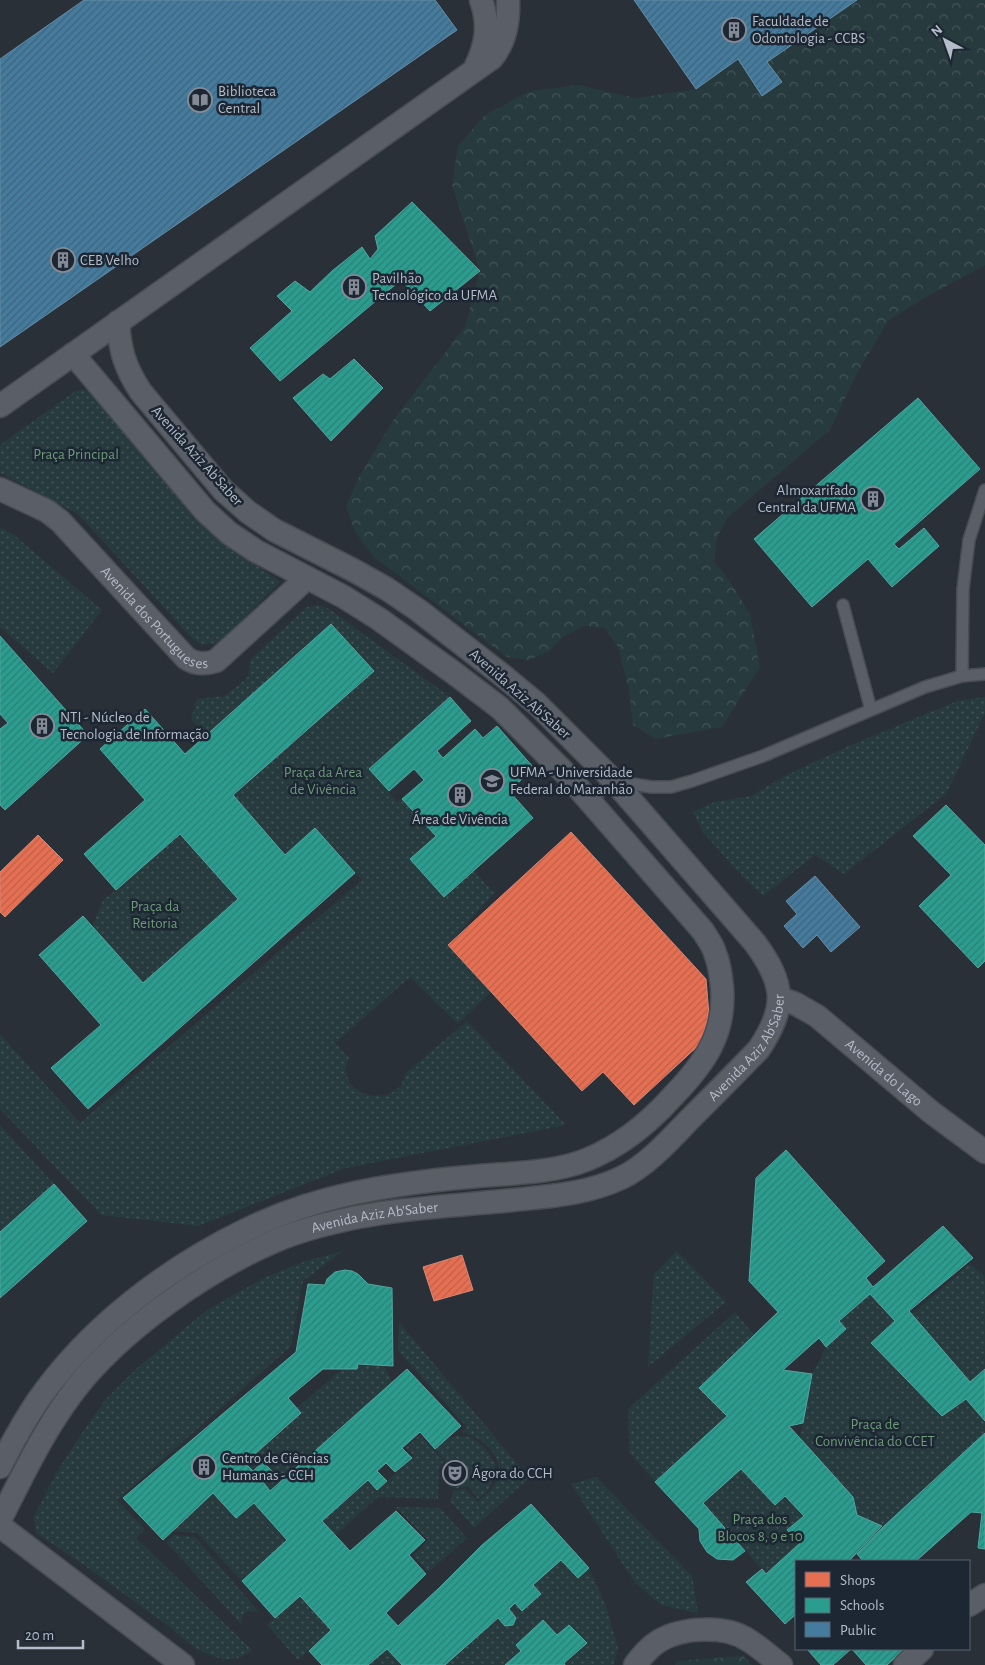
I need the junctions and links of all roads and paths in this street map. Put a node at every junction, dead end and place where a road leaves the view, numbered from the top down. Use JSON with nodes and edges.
{"nodes":[{"id":1,"x":481,"y":0,"type":"edge"},
{"id":2,"x":508,"y":0,"type":"edge"},
{"id":3,"x":474,"y":72,"type":"junction"},
{"id":4,"x":118,"y":322,"type":"junction"},
{"id":5,"x":73,"y":354,"type":"junction"},
{"id":6,"x":0,"y":406,"type":"edge"},
{"id":7,"x":0,"y":489,"type":"edge"},
{"id":8,"x":985,"y":490,"type":"edge"},
{"id":9,"x":274,"y":530,"type":"junction"},
{"id":10,"x":256,"y":552,"type":"junction"},
{"id":11,"x":307,"y":578,"type":"junction"},
{"id":12,"x":843,"y":605,"type":"dead end"},
{"id":13,"x":985,"y":674,"type":"edge"},
{"id":14,"x":962,"y":676,"type":"junction"},
{"id":15,"x":871,"y":710,"type":"junction"},
{"id":16,"x":614,"y":781,"type":"junction"},
{"id":17,"x":589,"y":801,"type":"junction"},
{"id":18,"x":780,"y":998,"type":"junction"},
{"id":19,"x":985,"y":1152,"type":"edge"},
{"id":20,"x":0,"y":1467,"type":"edge"},
{"id":21,"x":0,"y":1520,"type":"edge"},
{"id":22,"x":0,"y":1526,"type":"edge"},
{"id":23,"x":985,"y":1595,"type":"edge"},
{"id":24,"x":970,"y":1605,"type":"edge"},
{"id":25,"x":921,"y":1650,"type":"edge"},
{"id":26,"x":642,"y":1657,"type":"edge"},
{"id":27,"x":183,"y":1665,"type":"edge"},
{"id":28,"x":781,"y":1665,"type":"edge"},
{"id":29,"x":905,"y":1665,"type":"edge"}],
"edges":[{"from":1,"to":3,"type":"street"},
{"from":2,"to":3,"type":"street"},
{"from":3,"to":4,"type":"street"},
{"from":4,"to":5,"type":"street"},
{"from":4,"to":9,"type":"street","name":"Avenida Aziz Ab'Saber"},
{"from":5,"to":6,"type":"street"},
{"from":5,"to":10,"type":"street","name":"Avenida Aziz Ab'Saber"},
{"from":7,"to":11,"type":"street","name":"Avenida dos Portugueses"},
{"from":8,"to":14,"type":"lane"},
{"from":9,"to":10,"type":"street"},
{"from":9,"to":16,"type":"street","name":"Avenida Aziz Ab'Saber"},
{"from":10,"to":11,"type":"street","name":"Avenida Aziz Ab'Saber"},
{"from":11,"to":17,"type":"street","name":"Avenida Aziz Ab'Saber"},
{"from":12,"to":15,"type":"lane"},
{"from":13,"to":14,"type":"lane"},
{"from":14,"to":15,"type":"lane"},
{"from":15,"to":16,"type":"lane"},
{"from":16,"to":17,"type":"lane"},
{"from":16,"to":18,"type":"street","name":"Avenida Aziz Ab'Saber"},
{"from":17,"to":20,"type":"street","name":"Avenida Aziz Ab'Saber"},
{"from":18,"to":19,"type":"street","name":"Avenida do Lago"},
{"from":18,"to":21,"type":"street","name":"Avenida Aziz Ab'Saber"},
{"from":22,"to":27,"type":"street"},
{"from":23,"to":24,"type":"street"},
{"from":25,"to":29,"type":"street"},
{"from":26,"to":28,"type":"street"}]}
